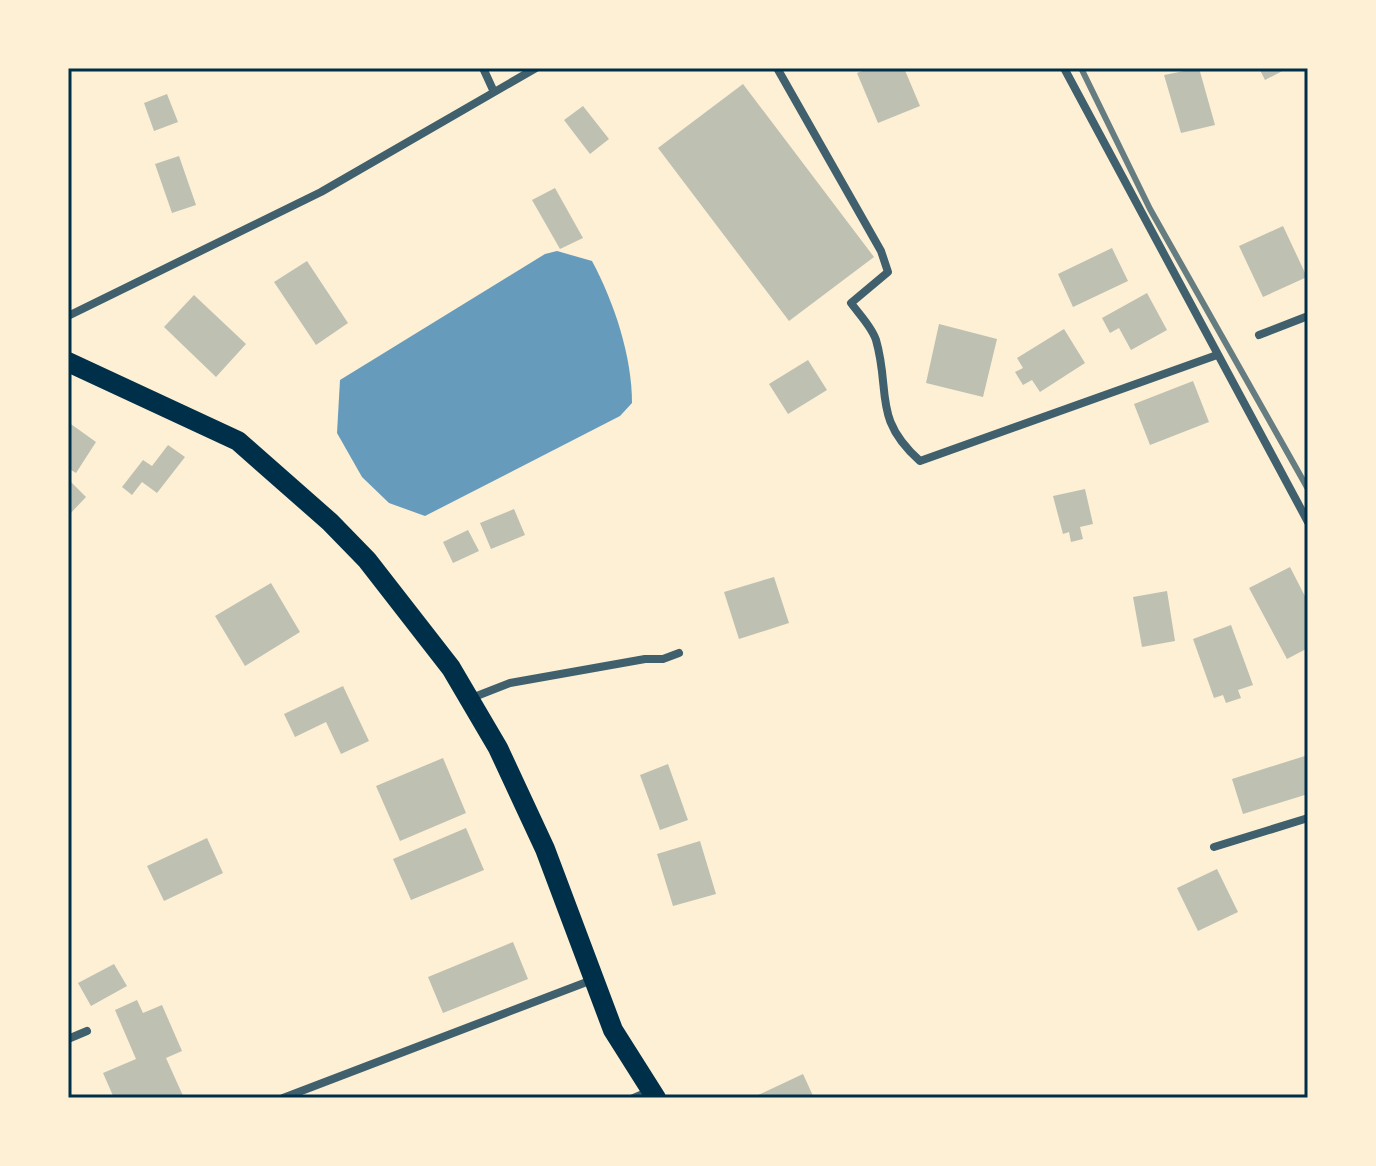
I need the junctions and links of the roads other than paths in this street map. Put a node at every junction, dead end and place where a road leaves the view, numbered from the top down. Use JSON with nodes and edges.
{"nodes":[{"id":1,"x":483,"y":68,"type":"edge"},
{"id":2,"x":536,"y":68,"type":"edge"},
{"id":3,"x":777,"y":68,"type":"edge"},
{"id":4,"x":1064,"y":68,"type":"edge"},
{"id":5,"x":494,"y":92,"type":"junction"},
{"id":6,"x":68,"y":316,"type":"edge"},
{"id":7,"x":1308,"y":316,"type":"edge"},
{"id":8,"x":1259,"y":335,"type":"dead end"},
{"id":9,"x":1217,"y":355,"type":"junction"},
{"id":10,"x":68,"y":362,"type":"edge"},
{"id":11,"x":1308,"y":522,"type":"edge"},
{"id":12,"x":679,"y":653,"type":"dead end"},
{"id":13,"x":468,"y":700,"type":"junction"},
{"id":14,"x":1308,"y":818,"type":"edge"},
{"id":15,"x":1214,"y":847,"type":"dead end"},
{"id":16,"x":592,"y":979,"type":"junction"},
{"id":17,"x":87,"y":1031,"type":"dead end"},
{"id":18,"x":68,"y":1039,"type":"edge"},
{"id":19,"x":653,"y":1094,"type":"edge"},
{"id":20,"x":283,"y":1098,"type":"edge"},
{"id":21,"x":631,"y":1098,"type":"edge"}],
"edges":[{"from":1,"to":5,"type":"street"},
{"from":2,"to":5,"type":"street"},
{"from":3,"to":9,"type":"street"},
{"from":4,"to":9,"type":"street"},
{"from":5,"to":6,"type":"street"},
{"from":7,"to":8,"type":"street"},
{"from":9,"to":11,"type":"street"},
{"from":10,"to":13,"type":"highway"},
{"from":12,"to":13,"type":"street"},
{"from":13,"to":16,"type":"highway"},
{"from":14,"to":15,"type":"street"},
{"from":16,"to":19,"type":"highway"},
{"from":16,"to":20,"type":"street"},
{"from":17,"to":18,"type":"street"},
{"from":19,"to":21,"type":"lane"}]}
